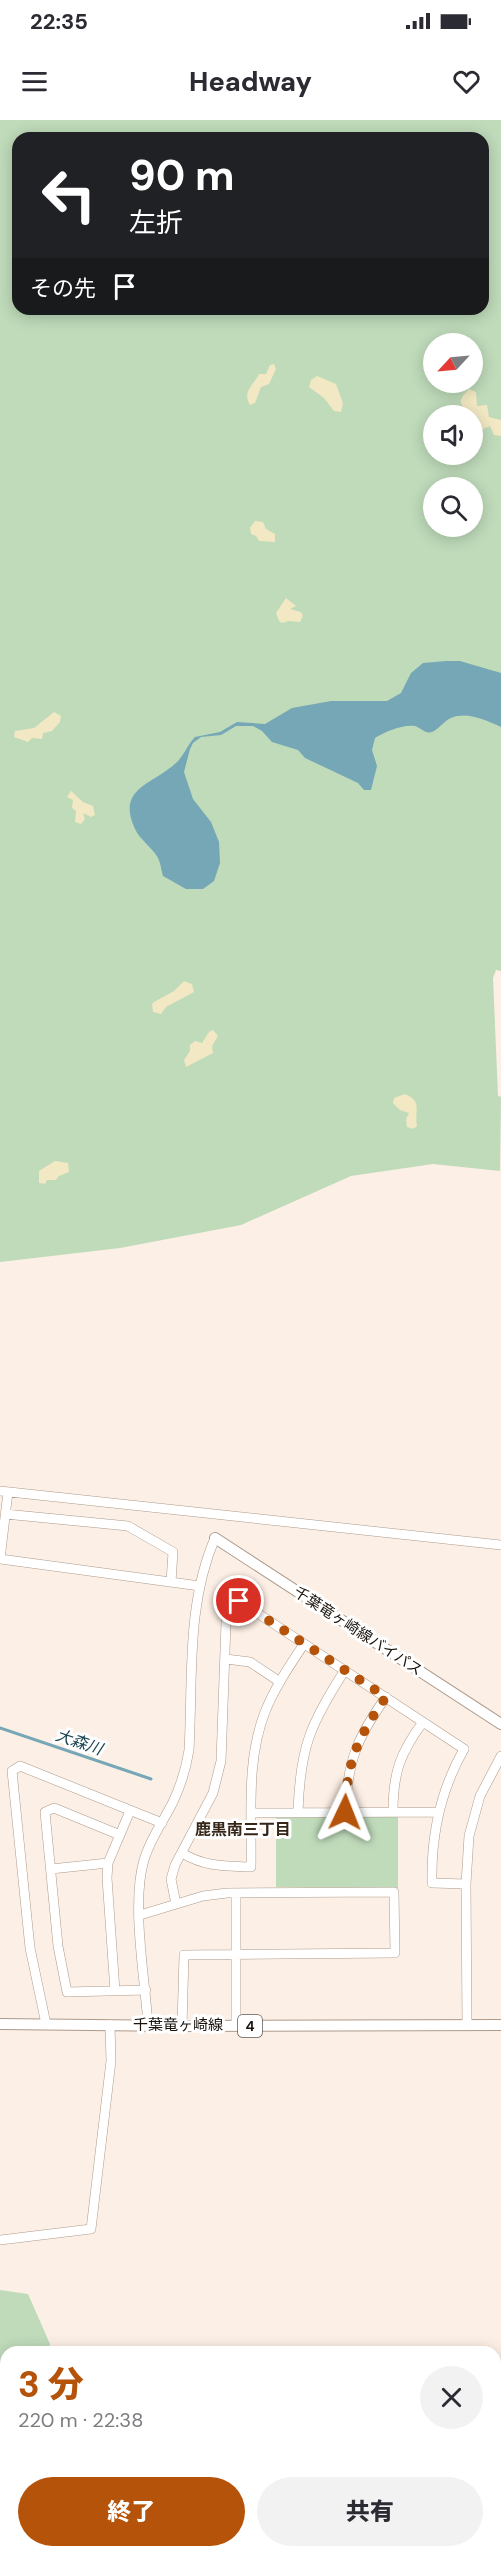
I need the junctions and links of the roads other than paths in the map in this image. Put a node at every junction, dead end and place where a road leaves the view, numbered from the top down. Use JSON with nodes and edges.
{"nodes":[{"id":1,"x":4,"y":1492,"type":"edge"},
{"id":2,"x":5,"y":1515,"type":"junction"},
{"id":3,"x":215,"y":1538,"type":"joint"},
{"id":4,"x":501,"y":1545,"type":"edge"},
{"id":5,"x":171,"y":1582,"type":"junction"},
{"id":6,"x":200,"y":1586,"type":"junction"},
{"id":7,"x":304,"y":1644,"type":"junction"},
{"id":8,"x":226,"y":1659,"type":"junction"},
{"id":9,"x":345,"y":1670,"type":"junction"},
{"id":10,"x":280,"y":1682,"type":"junction"},
{"id":11,"x":386,"y":1697,"type":"junction"},
{"id":12,"x":423,"y":1722,"type":"junction"},
{"id":13,"x":501,"y":1724,"type":"edge"},
{"id":14,"x":501,"y":1756,"type":"edge"},
{"id":15,"x":130,"y":1811,"type":"junction"},
{"id":16,"x":298,"y":1812,"type":"junction"},
{"id":17,"x":345,"y":1812,"type":"junction"},
{"id":18,"x":393,"y":1812,"type":"junction"},
{"id":19,"x":438,"y":1812,"type":"junction"},
{"id":20,"x":252,"y":1813,"type":"junction"},
{"id":21,"x":162,"y":1823,"type":"junction"},
{"id":22,"x":120,"y":1835,"type":"junction"},
{"id":23,"x":182,"y":1853,"type":"junction"},
{"id":24,"x":108,"y":1863,"type":"junction"},
{"id":25,"x":51,"y":1869,"type":"junction"},
{"id":26,"x":466,"y":1884,"type":"junction"},
{"id":27,"x":236,"y":1893,"type":"junction"},
{"id":28,"x":176,"y":1904,"type":"junction"},
{"id":29,"x":140,"y":1915,"type":"junction"},
{"id":30,"x":236,"y":1955,"type":"junction"},
{"id":31,"x":146,"y":1990,"type":"junction"},
{"id":32,"x":115,"y":1991,"type":"junction"},
{"id":33,"x":0,"y":2024,"type":"edge"},
{"id":34,"x":46,"y":2024,"type":"junction"},
{"id":35,"x":110,"y":2025,"type":"junction"},
{"id":36,"x":148,"y":2025,"type":"junction"},
{"id":37,"x":466,"y":2025,"type":"junction"},
{"id":38,"x":501,"y":2025,"type":"edge"},
{"id":39,"x":182,"y":2026,"type":"junction"},
{"id":40,"x":236,"y":2026,"type":"junction"},
{"id":41,"x":0,"y":2240,"type":"edge"}],
"edges":[{"from":1,"to":2,"type":"street"},
{"from":1,"to":4,"type":"street"},
{"from":2,"to":5,"type":"street"},
{"from":2,"to":5,"type":"street"},
{"from":3,"to":6,"type":"street"},
{"from":3,"to":13,"type":"main road","name":"千葉竜ヶ崎線バイパス"},
{"from":5,"to":6,"type":"street"},
{"from":6,"to":21,"type":"street"},
{"from":7,"to":8,"type":"street"},
{"from":7,"to":9,"type":"street"},
{"from":7,"to":10,"type":"street"},
{"from":8,"to":10,"type":"street"},
{"from":8,"to":23,"type":"street"},
{"from":9,"to":11,"type":"street"},
{"from":9,"to":16,"type":"street"},
{"from":10,"to":20,"type":"street"},
{"from":11,"to":12,"type":"street"},
{"from":11,"to":17,"type":"street"},
{"from":12,"to":18,"type":"street"},
{"from":12,"to":19,"type":"street"},
{"from":14,"to":26,"type":"street"},
{"from":15,"to":21,"type":"street"},
{"from":15,"to":22,"type":"street"},
{"from":15,"to":34,"type":"street"},
{"from":16,"to":17,"type":"street"},
{"from":16,"to":20,"type":"street"},
{"from":17,"to":18,"type":"street"},
{"from":18,"to":19,"type":"street"},
{"from":19,"to":26,"type":"street"},
{"from":20,"to":23,"type":"street"},
{"from":21,"to":29,"type":"street"},
{"from":22,"to":24,"type":"street"},
{"from":22,"to":25,"type":"street"},
{"from":23,"to":28,"type":"street"},
{"from":24,"to":25,"type":"street"},
{"from":24,"to":32,"type":"street"},
{"from":25,"to":32,"type":"street"},
{"from":26,"to":37,"type":"street"},
{"from":27,"to":28,"type":"street"},
{"from":27,"to":30,"type":"street"},
{"from":27,"to":30,"type":"street"},
{"from":28,"to":29,"type":"street"},
{"from":29,"to":31,"type":"street"},
{"from":30,"to":39,"type":"street"},
{"from":30,"to":40,"type":"street"},
{"from":31,"to":32,"type":"street"},
{"from":31,"to":36,"type":"street"},
{"from":33,"to":34,"type":"main road","name":"千葉竜ヶ崎線","number":"4"},
{"from":34,"to":35,"type":"main road","name":"千葉竜ヶ崎線","number":"4"},
{"from":35,"to":36,"type":"main road","name":"千葉竜ヶ崎線","number":"4"},
{"from":35,"to":41,"type":"street"},
{"from":36,"to":39,"type":"main road","name":"千葉竜ヶ崎線","number":"4"},
{"from":37,"to":38,"type":"main road","name":"千葉竜ヶ崎線","number":"4"},
{"from":37,"to":40,"type":"main road","name":"千葉竜ヶ崎線","number":"4"},
{"from":39,"to":40,"type":"main road","name":"千葉竜ヶ崎線","number":"4"}]}
